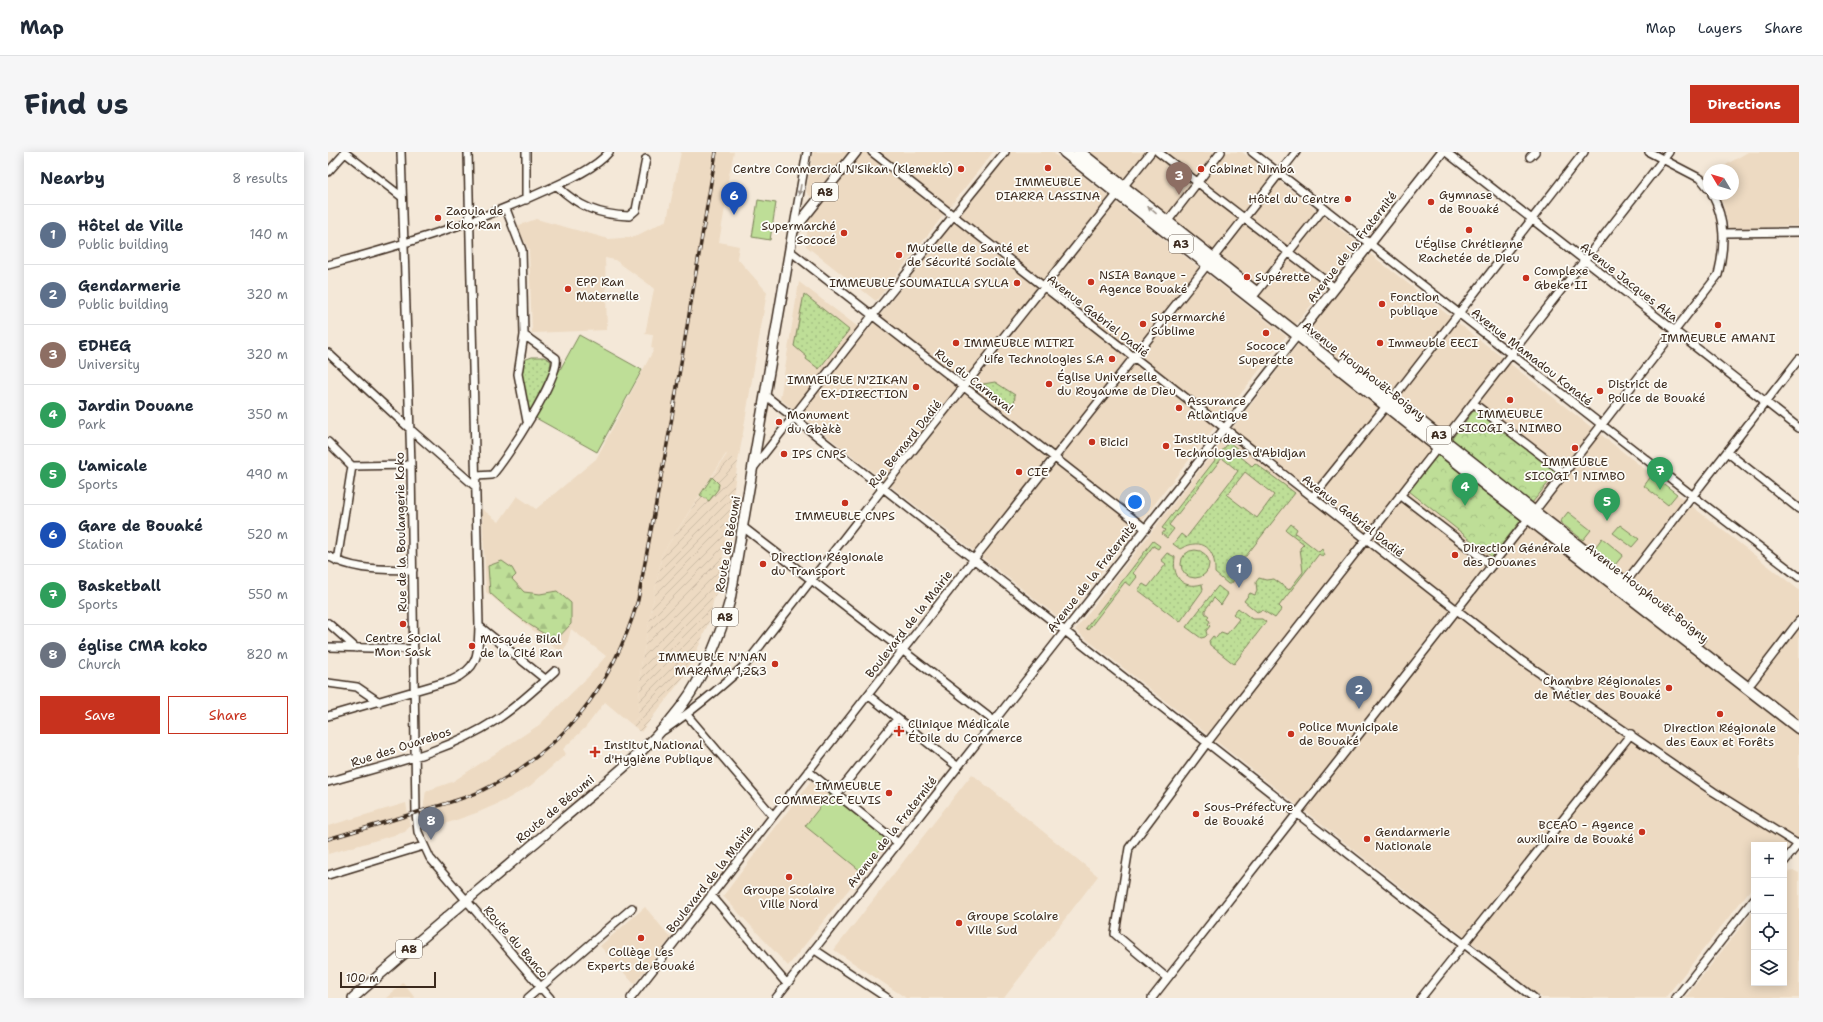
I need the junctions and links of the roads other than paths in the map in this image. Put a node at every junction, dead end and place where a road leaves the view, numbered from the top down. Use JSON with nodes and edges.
{"nodes":[{"id":1,"x":401,"y":152,"type":"edge"},
{"id":2,"x":468,"y":152,"type":"edge"},
{"id":3,"x":526,"y":152,"type":"edge"},
{"id":4,"x":609,"y":152,"type":"edge"},
{"id":5,"x":807,"y":152,"type":"edge"},
{"id":6,"x":856,"y":152,"type":"edge"},
{"id":7,"x":872,"y":152,"type":"edge"},
{"id":8,"x":1005,"y":152,"type":"edge"},
{"id":9,"x":1065,"y":152,"type":"edge"},
{"id":10,"x":1079,"y":152,"type":"edge"},
{"id":11,"x":1151,"y":152,"type":"edge"},
{"id":12,"x":1158,"y":152,"type":"edge"},
{"id":13,"x":1221,"y":152,"type":"edge"},
{"id":14,"x":1252,"y":152,"type":"edge"},
{"id":15,"x":1296,"y":152,"type":"edge"},
{"id":16,"x":1442,"y":152,"type":"edge"},
{"id":17,"x":1446,"y":152,"type":"edge"},
{"id":18,"x":1584,"y":152,"type":"edge"},
{"id":19,"x":1649,"y":152,"type":"edge"},
{"id":20,"x":1669,"y":152,"type":"edge"},
{"id":21,"x":344,"y":153,"type":"edge"},
{"id":22,"x":646,"y":159,"type":"dead end"},
{"id":23,"x":1663,"y":159,"type":"junction"},
{"id":24,"x":328,"y":172,"type":"edge"},
{"id":25,"x":1280,"y":174,"type":"junction"},
{"id":26,"x":1703,"y":182,"type":"edge"},
{"id":27,"x":1197,"y":183,"type":"junction"},
{"id":28,"x":557,"y":186,"type":"junction"},
{"id":29,"x":1121,"y":191,"type":"junction"},
{"id":30,"x":402,"y":197,"type":"junction"},
{"id":31,"x":526,"y":200,"type":"junction"},
{"id":32,"x":1714,"y":200,"type":"edge"},
{"id":33,"x":1324,"y":208,"type":"junction"},
{"id":34,"x":506,"y":209,"type":"junction"},
{"id":35,"x":952,"y":216,"type":"junction"},
{"id":36,"x":1244,"y":219,"type":"junction"},
{"id":37,"x":1531,"y":219,"type":"junction"},
{"id":38,"x":469,"y":221,"type":"junction"},
{"id":39,"x":1167,"y":222,"type":"junction"},
{"id":40,"x":793,"y":231,"type":"junction"},
{"id":41,"x":1799,"y":232,"type":"edge"},
{"id":42,"x":1724,"y":233,"type":"junction"},
{"id":43,"x":403,"y":244,"type":"junction"},
{"id":44,"x":1370,"y":244,"type":"junction"},
{"id":45,"x":790,"y":251,"type":"junction"},
{"id":46,"x":1288,"y":253,"type":"junction"},
{"id":47,"x":1584,"y":260,"type":"junction"},
{"id":48,"x":1210,"y":261,"type":"junction"},
{"id":49,"x":328,"y":265,"type":"edge"},
{"id":50,"x":1044,"y":287,"type":"junction"},
{"id":51,"x":1335,"y":288,"type":"junction"},
{"id":52,"x":1256,"y":293,"type":"junction"},
{"id":53,"x":1458,"y":313,"type":"junction"},
{"id":54,"x":872,"y":316,"type":"junction"},
{"id":55,"x":1674,"y":331,"type":"junction"},
{"id":56,"x":1300,"y":332,"type":"junction"},
{"id":57,"x":524,"y":335,"type":"junction"},
{"id":58,"x":328,"y":353,"type":"edge"},
{"id":59,"x":1511,"y":354,"type":"junction"},
{"id":60,"x":1134,"y":358,"type":"junction"},
{"id":61,"x":1799,"y":359,"type":"edge"},
{"id":62,"x":964,"y":388,"type":"junction"},
{"id":63,"x":766,"y":396,"type":"junction"},
{"id":64,"x":1390,"y":402,"type":"junction"},
{"id":65,"x":1766,"y":402,"type":"junction"},
{"id":66,"x":1473,"y":403,"type":"junction"},
{"id":67,"x":793,"y":417,"type":"junction"},
{"id":68,"x":527,"y":421,"type":"junction"},
{"id":69,"x":1601,"y":424,"type":"junction"},
{"id":70,"x":1799,"y":428,"type":"edge"},
{"id":71,"x":410,"y":429,"type":"junction"},
{"id":72,"x":1224,"y":429,"type":"junction"},
{"id":73,"x":1442,"y":443,"type":"junction"},
{"id":74,"x":329,"y":445,"type":"edge"},
{"id":75,"x":1727,"y":452,"type":"junction"},
{"id":76,"x":1055,"y":458,"type":"junction"},
{"id":77,"x":411,"y":465,"type":"junction"},
{"id":78,"x":352,"y":466,"type":"junction"},
{"id":79,"x":753,"y":468,"type":"junction"},
{"id":80,"x":1564,"y":472,"type":"junction"},
{"id":81,"x":476,"y":476,"type":"junction"},
{"id":82,"x":476,"y":488,"type":"junction"},
{"id":83,"x":883,"y":488,"type":"junction"},
{"id":84,"x":1400,"y":495,"type":"junction"},
{"id":85,"x":1693,"y":496,"type":"junction"},
{"id":86,"x":1312,"y":498,"type":"junction"},
{"id":87,"x":1799,"y":509,"type":"edge"},
{"id":88,"x":1532,"y":515,"type":"junction"},
{"id":89,"x":743,"y":527,"type":"junction"},
{"id":90,"x":1146,"y":529,"type":"junction"},
{"id":91,"x":1366,"y":539,"type":"junction"},
{"id":92,"x":328,"y":556,"type":"edge"},
{"id":93,"x":974,"y":559,"type":"junction"},
{"id":94,"x":337,"y":561,"type":"junction"},
{"id":95,"x":1491,"y":565,"type":"junction"},
{"id":96,"x":413,"y":570,"type":"junction"},
{"id":97,"x":1799,"y":577,"type":"edge"},
{"id":98,"x":811,"y":580,"type":"junction"},
{"id":99,"x":1625,"y":583,"type":"junction"},
{"id":100,"x":1456,"y":610,"type":"junction"},
{"id":101,"x":1799,"y":621,"type":"edge"},
{"id":102,"x":328,"y":623,"type":"edge"},
{"id":103,"x":479,"y":626,"type":"junction"},
{"id":104,"x":1065,"y":631,"type":"junction"},
{"id":105,"x":328,"y":647,"type":"edge"},
{"id":106,"x":356,"y":648,"type":"junction"},
{"id":107,"x":414,"y":649,"type":"junction"},
{"id":108,"x":902,"y":651,"type":"junction"},
{"id":109,"x":555,"y":671,"type":"dead end"},
{"id":110,"x":545,"y":679,"type":"junction"},
{"id":111,"x":1752,"y":682,"type":"junction"},
{"id":112,"x":328,"y":683,"type":"edge"},
{"id":113,"x":415,"y":691,"type":"junction"},
{"id":114,"x":868,"y":695,"type":"junction"},
{"id":115,"x":379,"y":702,"type":"junction"},
{"id":116,"x":687,"y":715,"type":"junction"},
{"id":117,"x":328,"y":716,"type":"edge"},
{"id":118,"x":897,"y":718,"type":"junction"},
{"id":119,"x":1799,"y":718,"type":"edge"},
{"id":120,"x":994,"y":721,"type":"junction"},
{"id":121,"x":1799,"y":728,"type":"edge"},
{"id":122,"x":659,"y":734,"type":"junction"},
{"id":123,"x":1630,"y":734,"type":"junction"},
{"id":124,"x":1207,"y":743,"type":"junction"},
{"id":125,"x":415,"y":757,"type":"junction"},
{"id":126,"x":958,"y":767,"type":"junction"},
{"id":127,"x":808,"y":771,"type":"junction"},
{"id":128,"x":328,"y":782,"type":"edge"},
{"id":129,"x":837,"y":794,"type":"junction"},
{"id":130,"x":1296,"y":813,"type":"junction"},
{"id":131,"x":773,"y":816,"type":"junction"},
{"id":132,"x":898,"y":843,"type":"junction"},
{"id":133,"x":1799,"y":844,"type":"edge"},
{"id":134,"x":424,"y":846,"type":"junction"},
{"id":135,"x":1787,"y":858,"type":"edge"},
{"id":136,"x":328,"y":875,"type":"edge"},
{"id":137,"x":711,"y":895,"type":"junction"},
{"id":138,"x":465,"y":900,"type":"junction"},
{"id":139,"x":1751,"y":903,"type":"edge"},
{"id":140,"x":632,"y":908,"type":"dead end"},
{"id":141,"x":1464,"y":943,"type":"junction"},
{"id":142,"x":815,"y":950,"type":"junction"},
{"id":143,"x":1167,"y":978,"type":"junction"},
{"id":144,"x":787,"y":984,"type":"junction"},
{"id":145,"x":541,"y":988,"type":"junction"},
{"id":146,"x":1156,"y":997,"type":"edge"},
{"id":147,"x":352,"y":998,"type":"edge"},
{"id":148,"x":528,"y":998,"type":"edge"},
{"id":149,"x":550,"y":998,"type":"edge"},
{"id":150,"x":631,"y":998,"type":"edge"},
{"id":151,"x":776,"y":998,"type":"edge"},
{"id":152,"x":887,"y":998,"type":"edge"},
{"id":153,"x":1421,"y":998,"type":"edge"},
{"id":154,"x":1534,"y":998,"type":"edge"},
{"id":155,"x":1676,"y":998,"type":"edge"}],
"edges":[{"from":1,"to":30,"type":"street"},
{"from":2,"to":38,"type":"street"},
{"from":3,"to":31,"type":"street"},
{"from":4,"to":28,"type":"street"},
{"from":5,"to":40,"type":"street","one_way":true},
{"from":6,"to":40,"type":"main road","number":"A8"},
{"from":7,"to":35,"type":"street","name":"Avenue Gabriel Dadié"},
{"from":8,"to":35,"type":"street"},
{"from":9,"to":29,"type":"highway","name":"Avenue Houphouët-Boigny","number":"A3"},
{"from":10,"to":29,"type":"highway","name":"Avenue Houphouët-Boigny","number":"A3"},
{"from":11,"to":29,"type":"street","name":"Rue Bernard Dadié"},
{"from":12,"to":27,"type":"street"},
{"from":13,"to":27,"type":"street"},
{"from":14,"to":25,"type":"street","name":"Avenue Mamadou Konaté"},
{"from":15,"to":25,"type":"street","name":"Boulevard de la Mairie"},
{"from":16,"to":44,"type":"main road","name":"Avenue de la Fraternité"},
{"from":17,"to":37,"type":"street","name":"Avenue Jacques Aka"},
{"from":18,"to":37,"type":"street"},
{"from":19,"to":23,"type":"street"},
{"from":20,"to":23,"type":"street"},
{"from":21,"to":24,"type":"street"},
{"from":21,"to":30,"type":"street"},
{"from":22,"to":28,"type":"street"},
{"from":23,"to":26,"type":"street"},
{"from":23,"to":47,"type":"street"},
{"from":25,"to":33,"type":"street","name":"Avenue Mamadou Konaté"},
{"from":25,"to":36,"type":"street","name":"Boulevard de la Mairie"},
{"from":27,"to":36,"type":"street"},
{"from":27,"to":39,"type":"street"},
{"from":28,"to":31,"type":"street"},
{"from":39,"to":29,"type":"highway","name":"Avenue Houphouët-Boigny","number":"A3","one_way":true},
{"from":29,"to":48,"type":"highway","name":"Avenue Houphouët-Boigny","number":"A3"},
{"from":29,"to":50,"type":"street","name":"Rue Bernard Dadié"},
{"from":30,"to":43,"type":"street"},
{"from":31,"to":34,"type":"street"},
{"from":32,"to":42,"type":"street"},
{"from":33,"to":44,"type":"street","name":"Avenue Mamadou Konaté"},
{"from":33,"to":46,"type":"street"},
{"from":34,"to":38,"type":"street"},
{"from":34,"to":57,"type":"street"},
{"from":35,"to":50,"type":"street","name":"Avenue Gabriel Dadié"},
{"from":35,"to":54,"type":"street"},
{"from":36,"to":46,"type":"street"},
{"from":36,"to":48,"type":"street","name":"Boulevard de la Mairie"},
{"from":37,"to":47,"type":"street","name":"Avenue Jacques Aka"},
{"from":37,"to":53,"type":"street"},
{"from":38,"to":43,"type":"street"},
{"from":38,"to":81,"type":"street"},
{"from":39,"to":48,"type":"highway","name":"Avenue Houphouët-Boigny","number":"A3"},
{"from":40,"to":45,"type":"main road","name":"Route de Béoumi","number":"A8"},
{"from":41,"to":42,"type":"street"},
{"from":42,"to":55,"type":"street"},
{"from":43,"to":49,"type":"street"},
{"from":43,"to":71,"type":"street","name":"Rue de la Boulangerie Koko"},
{"from":44,"to":51,"type":"main road","name":"Avenue de la Fraternité"},
{"from":44,"to":53,"type":"street","name":"Avenue Mamadou Konaté"},
{"from":45,"to":54,"type":"street","name":"Rue du Carnaval"},
{"from":45,"to":63,"type":"main road","name":"Route de Béoumi","number":"A8"},
{"from":46,"to":51,"type":"street"},
{"from":46,"to":52,"type":"street"},
{"from":47,"to":55,"type":"street","name":"Avenue Jacques Aka"},
{"from":47,"to":59,"type":"street"},
{"from":48,"to":52,"type":"highway","name":"Avenue Houphouët-Boigny","number":"A3"},
{"from":48,"to":56,"type":"highway","name":"Avenue Houphouët-Boigny","number":"A3"},
{"from":48,"to":60,"type":"street","name":"Boulevard de la Mairie"},
{"from":50,"to":60,"type":"street","name":"Avenue Gabriel Dadié"},
{"from":50,"to":62,"type":"street","name":"Rue Bernard Dadié"},
{"from":51,"to":56,"type":"main road","name":"Avenue de la Fraternité"},
{"from":52,"to":56,"type":"highway","name":"Avenue Houphouët-Boigny","number":"A3"},
{"from":53,"to":59,"type":"street","name":"Avenue Mamadou Konaté"},
{"from":53,"to":64,"type":"street"},
{"from":54,"to":62,"type":"street","name":"Rue du Carnaval"},
{"from":54,"to":67,"type":"street"},
{"from":55,"to":65,"type":"street","name":"Avenue Jacques Aka"},
{"from":55,"to":69,"type":"street"},
{"from":56,"to":64,"type":"highway","name":"Avenue Houphouët-Boigny","number":"A3"},
{"from":56,"to":72,"type":"street","name":"Avenue de la Fraternité"},
{"from":57,"to":68,"type":"street"},
{"from":57,"to":68,"type":"street"},
{"from":58,"to":71,"type":"street"},
{"from":59,"to":66,"type":"street"},
{"from":59,"to":69,"type":"street","name":"Avenue Mamadou Konaté"},
{"from":60,"to":72,"type":"street","name":"Avenue Gabriel Dadié"},
{"from":60,"to":76,"type":"street","name":"Boulevard de la Mairie"},
{"from":61,"to":65,"type":"street"},
{"from":62,"to":76,"type":"street","name":"Rue du Carnaval"},
{"from":62,"to":83,"type":"street","name":"Rue Bernard Dadié"},
{"from":63,"to":67,"type":"street"},
{"from":63,"to":79,"type":"main road","name":"Route de Béoumi","number":"A8"},
{"from":64,"to":73,"type":"highway","name":"Avenue Houphouët-Boigny","number":"A3"},
{"from":64,"to":86,"type":"street"},
{"from":65,"to":70,"type":"street","name":"Avenue Jacques Aka"},
{"from":65,"to":75,"type":"street"},
{"from":66,"to":73,"type":"street"},
{"from":66,"to":80,"type":"street"},
{"from":67,"to":79,"type":"street"},
{"from":67,"to":83,"type":"street"},
{"from":68,"to":81,"type":"street"},
{"from":69,"to":80,"type":"street"},
{"from":69,"to":85,"type":"street","name":"Avenue Mamadou Konaté"},
{"from":71,"to":77,"type":"street","name":"Rue de la Boulangerie Koko"},
{"from":71,"to":82,"type":"street"},
{"from":72,"to":86,"type":"street","name":"Avenue Gabriel Dadié"},
{"from":72,"to":90,"type":"street","name":"Avenue de la Fraternité"},
{"from":73,"to":84,"type":"street"},
{"from":73,"to":88,"type":"highway","name":"Avenue Houphouët-Boigny","number":"A3"},
{"from":74,"to":78,"type":"street"},
{"from":75,"to":85,"type":"street"},
{"from":75,"to":87,"type":"street"},
{"from":76,"to":90,"type":"street","name":"Rue du Carnaval"},
{"from":76,"to":93,"type":"street","name":"Boulevard de la Mairie"},
{"from":77,"to":78,"type":"street"},
{"from":77,"to":96,"type":"street","name":"Rue de la Boulangerie Koko"},
{"from":78,"to":94,"type":"street"},
{"from":79,"to":89,"type":"main road","name":"Route de Béoumi","number":"A8"},
{"from":80,"to":88,"type":"street"},
{"from":81,"to":82,"type":"street"},
{"from":82,"to":103,"type":"street"},
{"from":83,"to":93,"type":"street"},
{"from":83,"to":98,"type":"street","name":"Rue Bernard Dadié"},
{"from":84,"to":91,"type":"street"},
{"from":84,"to":95,"type":"street"},
{"from":85,"to":97,"type":"street","name":"Avenue Mamadou Konaté"},
{"from":85,"to":99,"type":"street"},
{"from":86,"to":91,"type":"street","name":"Avenue Gabriel Dadié"},
{"from":88,"to":95,"type":"street"},
{"from":88,"to":99,"type":"highway","name":"Avenue Houphouët-Boigny","number":"A3"},
{"from":88,"to":121,"type":"highway","name":"Avenue Houphouët-Boigny","number":"A3"},
{"from":89,"to":98,"type":"street"},
{"from":89,"to":122,"type":"main road","name":"Route de Béoumi","number":"A8"},
{"from":90,"to":104,"type":"street","name":"Avenue de la Fraternité"},
{"from":91,"to":100,"type":"street","name":"Avenue Gabriel Dadié"},
{"from":91,"to":124,"type":"street"},
{"from":92,"to":94,"type":"street"},
{"from":93,"to":104,"type":"street"},
{"from":93,"to":108,"type":"street","name":"Boulevard de la Mairie"},
{"from":94,"to":96,"type":"street"},
{"from":95,"to":100,"type":"street"},
{"from":96,"to":107,"type":"street","name":"Rue de la Boulangerie Koko"},
{"from":98,"to":108,"type":"street"},
{"from":98,"to":116,"type":"street","name":"Rue Bernard Dadié"},
{"from":99,"to":111,"type":"highway","name":"Avenue Houphouët-Boigny","number":"A3"},
{"from":100,"to":123,"type":"street","name":"Avenue Gabriel Dadié"},
{"from":100,"to":130,"type":"street"},
{"from":101,"to":111,"type":"street"},
{"from":102,"to":106,"type":"street"},
{"from":103,"to":110,"type":"street"},
{"from":103,"to":113,"type":"street"},
{"from":104,"to":120,"type":"street","name":"Avenue de la Fraternité"},
{"from":104,"to":124,"type":"street"},
{"from":105,"to":106,"type":"street"},
{"from":106,"to":107,"type":"street"},
{"from":107,"to":113,"type":"street","name":"Rue de la Boulangerie Koko"},
{"from":108,"to":114,"type":"street","name":"Boulevard de la Mairie"},
{"from":108,"to":120,"type":"street"},
{"from":109,"to":110,"type":"street","name":"Rue des Ouarebos"},
{"from":110,"to":125,"type":"street","name":"Rue des Ouarebos"},
{"from":111,"to":119,"type":"highway","name":"Avenue Houphouët-Boigny","number":"A3"},
{"from":112,"to":115,"type":"street"},
{"from":113,"to":115,"type":"street"},
{"from":113,"to":125,"type":"street","name":"Rue de la Boulangerie Koko"},
{"from":114,"to":118,"type":"street"},
{"from":114,"to":127,"type":"street","name":"Boulevard de la Mairie"},
{"from":115,"to":117,"type":"street"},
{"from":116,"to":122,"type":"street","name":"Rue Bernard Dadié"},
{"from":116,"to":131,"type":"street"},
{"from":118,"to":126,"type":"street"},
{"from":118,"to":129,"type":"street"},
{"from":120,"to":126,"type":"street","name":"Avenue de la Fraternité"},
{"from":122,"to":138,"type":"main road","name":"Route de Béoumi","number":"A8"},
{"from":123,"to":133,"type":"street","name":"Avenue Gabriel Dadié"},
{"from":123,"to":141,"type":"street"},
{"from":124,"to":130,"type":"street"},
{"from":124,"to":143,"type":"street"},
{"from":125,"to":128,"type":"street","name":"Rue des Ouarebos"},
{"from":125,"to":134,"type":"street","name":"Rue de la Boulangerie Koko"},
{"from":126,"to":132,"type":"street","name":"Avenue de la Fraternité"},
{"from":127,"to":129,"type":"street"},
{"from":127,"to":131,"type":"street","name":"Boulevard de la Mairie"},
{"from":129,"to":132,"type":"street"},
{"from":130,"to":141,"type":"street"},
{"from":130,"to":143,"type":"street"},
{"from":131,"to":137,"type":"street","name":"Boulevard de la Mairie"},
{"from":132,"to":142,"type":"street","name":"Avenue de la Fraternité"},
{"from":133,"to":135,"type":"street"},
{"from":134,"to":136,"type":"street"},
{"from":134,"to":138,"type":"street","name":"Rue de la Boulangerie Koko"},
{"from":137,"to":144,"type":"street"},
{"from":137,"to":150,"type":"street","name":"Boulevard de la Mairie"},
{"from":138,"to":145,"type":"street","name":"Route du Banco"},
{"from":138,"to":147,"type":"main road","name":"Route de Béoumi","number":"A8"},
{"from":139,"to":155,"type":"street"},
{"from":140,"to":145,"type":"street"},
{"from":141,"to":153,"type":"street"},
{"from":141,"to":154,"type":"street"},
{"from":142,"to":144,"type":"street","name":"Avenue de la Fraternité"},
{"from":142,"to":152,"type":"street"},
{"from":143,"to":146,"type":"street"},
{"from":144,"to":151,"type":"street","name":"Avenue de la Fraternité"},
{"from":145,"to":148,"type":"street"},
{"from":145,"to":149,"type":"street","name":"Route du Banco"}]}
